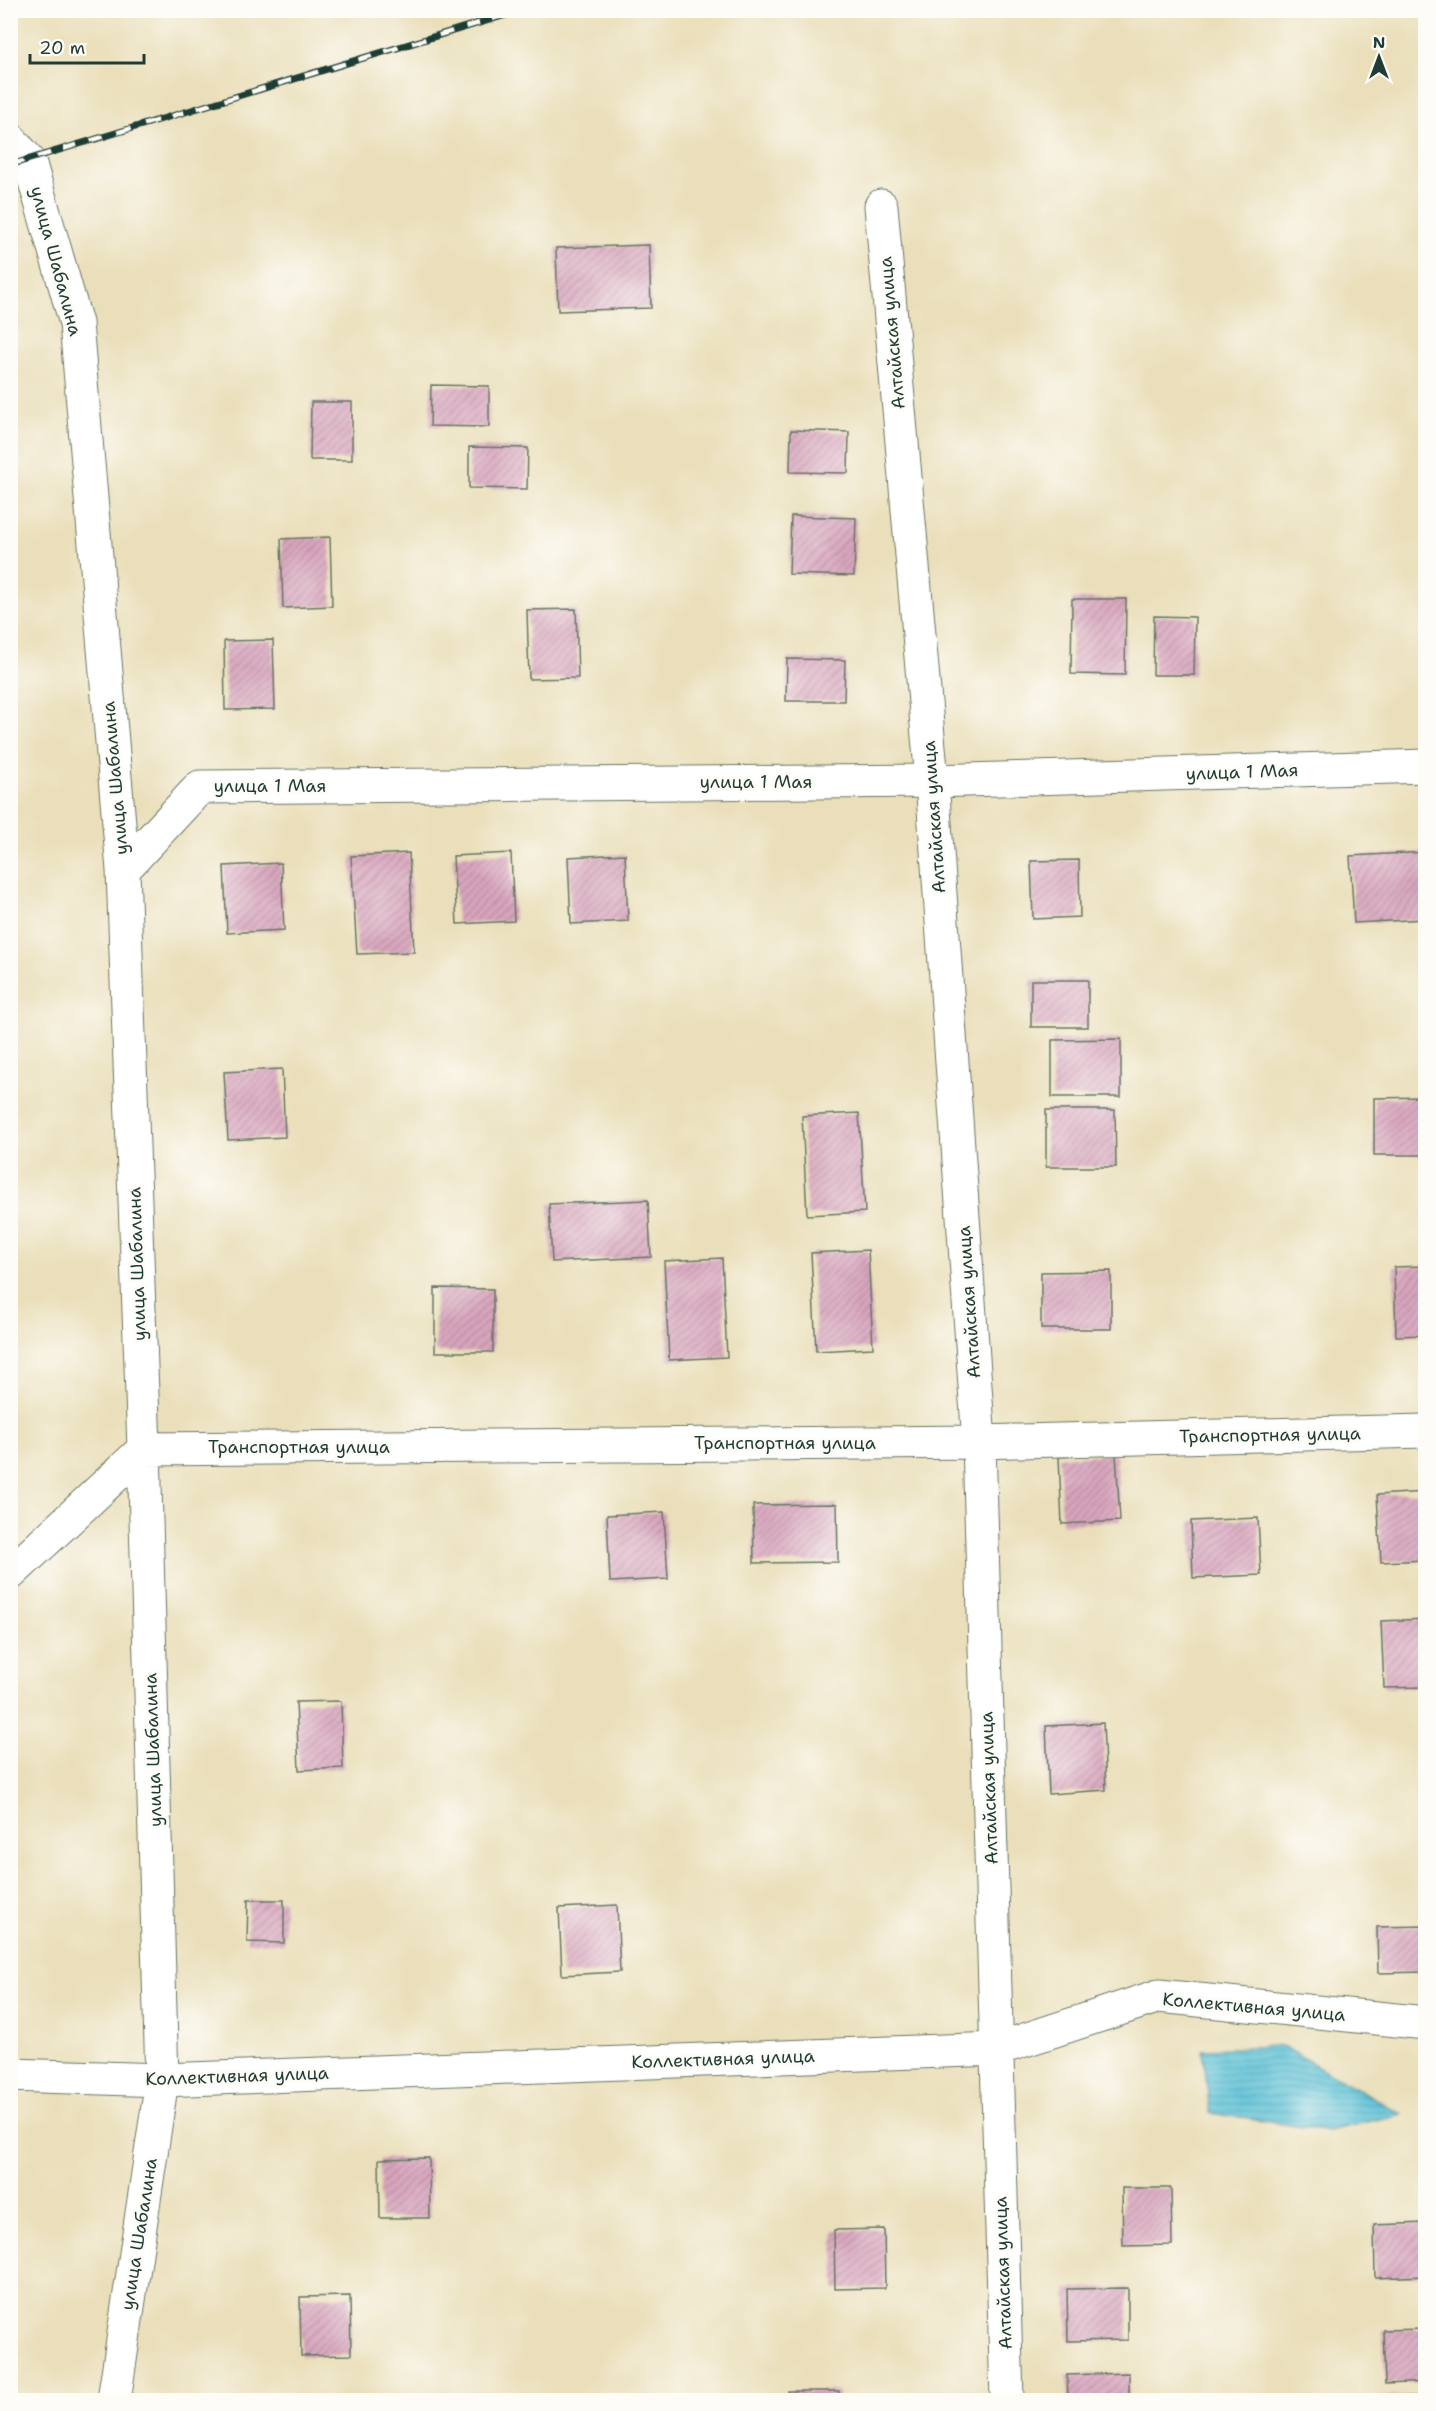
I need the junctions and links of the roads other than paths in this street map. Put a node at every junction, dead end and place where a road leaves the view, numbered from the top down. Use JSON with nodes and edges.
{"nodes":[{"id":1,"x":10,"y":139,"type":"edge"},
{"id":2,"x":881,"y":206,"type":"dead end"},
{"id":3,"x":1425,"y":766,"type":"edge"},
{"id":4,"x":932,"y":781,"type":"junction"},
{"id":5,"x":123,"y":870,"type":"junction"},
{"id":6,"x":1425,"y":1431,"type":"edge"},
{"id":7,"x":979,"y":1442,"type":"junction"},
{"id":8,"x":144,"y":1449,"type":"junction"},
{"id":9,"x":10,"y":1574,"type":"edge"},
{"id":10,"x":1425,"y":2023,"type":"edge"},
{"id":11,"x":997,"y":2049,"type":"junction"},
{"id":12,"x":10,"y":2075,"type":"edge"},
{"id":13,"x":162,"y":2080,"type":"junction"},
{"id":14,"x":114,"y":2400,"type":"edge"},
{"id":15,"x":1007,"y":2400,"type":"edge"}],
"edges":[{"from":1,"to":5,"type":"street","name":"улица Шабалина"},
{"from":2,"to":4,"type":"street","name":"Алтайская улица"},
{"from":3,"to":4,"type":"street","name":"улица 1 Мая"},
{"from":4,"to":5,"type":"street","name":"улица 1 Мая"},
{"from":4,"to":7,"type":"street","name":"Алтайская улица"},
{"from":5,"to":8,"type":"street","name":"улица Шабалина"},
{"from":6,"to":7,"type":"street","name":"Транспортная улица"},
{"from":7,"to":8,"type":"street","name":"Транспортная улица"},
{"from":7,"to":11,"type":"street","name":"Алтайская улица"},
{"from":8,"to":9,"type":"street"},
{"from":8,"to":13,"type":"street","name":"улица Шабалина"},
{"from":10,"to":11,"type":"street","name":"Коллективная улица"},
{"from":11,"to":13,"type":"street","name":"Коллективная улица"},
{"from":11,"to":15,"type":"street","name":"Алтайская улица"},
{"from":12,"to":13,"type":"street","name":"Коллективная улица"},
{"from":13,"to":14,"type":"street","name":"улица Шабалина"}]}
